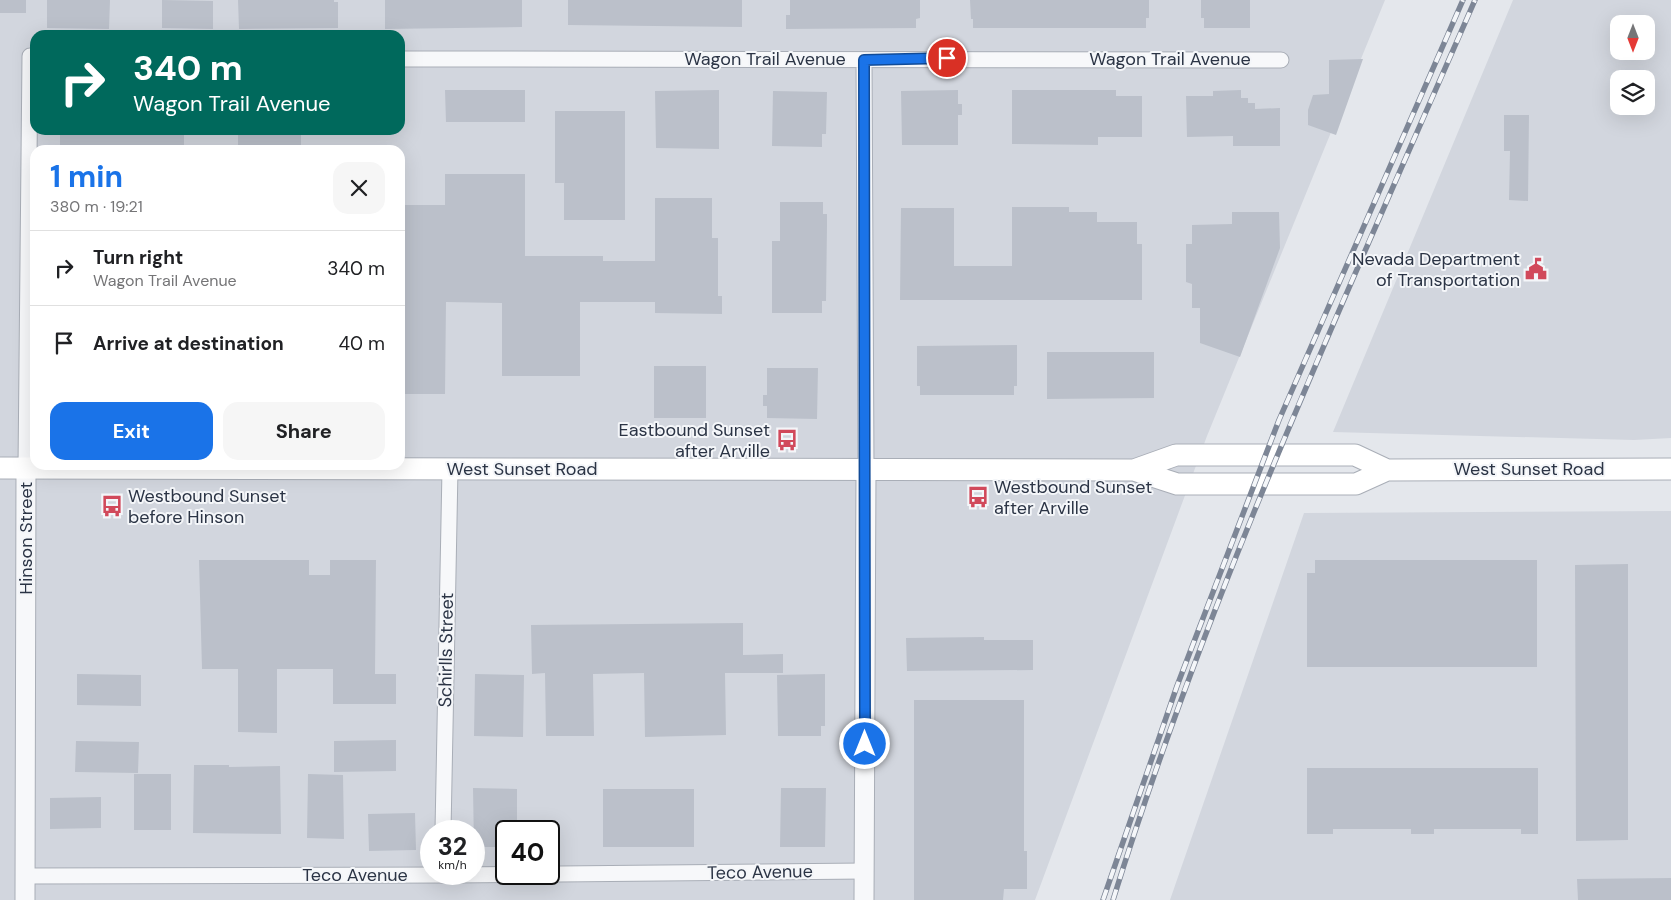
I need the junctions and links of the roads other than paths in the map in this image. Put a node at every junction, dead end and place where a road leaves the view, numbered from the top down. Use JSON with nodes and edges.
{"nodes":[{"id":1,"x":405,"y":59,"type":"edge"},
{"id":2,"x":864,"y":60,"type":"junction"},
{"id":3,"x":1280,"y":60,"type":"dead end"},
{"id":4,"x":30,"y":233,"type":"edge"},
{"id":5,"x":0,"y":468,"type":"edge"},
{"id":6,"x":26,"y":468,"type":"junction"},
{"id":7,"x":30,"y":468,"type":"edge"},
{"id":8,"x":405,"y":469,"type":"edge"},
{"id":9,"x":450,"y":469,"type":"junction"},
{"id":10,"x":1671,"y":469,"type":"edge"},
{"id":11,"x":866,"y":470,"type":"junction"},
{"id":12,"x":1134,"y":470,"type":"junction"},
{"id":13,"x":1387,"y":470,"type":"junction"},
{"id":14,"x":443,"y":820,"type":"edge"},
{"id":15,"x":864,"y":871,"type":"junction"},
{"id":16,"x":420,"y":874,"type":"edge"},
{"id":17,"x":485,"y":874,"type":"edge"},
{"id":18,"x":25,"y":876,"type":"junction"},
{"id":19,"x":25,"y":900,"type":"edge"},
{"id":20,"x":864,"y":900,"type":"edge"}],
"edges":[{"from":1,"to":2,"type":"street","name":"Wagon Trail Avenue"},
{"from":2,"to":3,"type":"street","name":"Wagon Trail Avenue"},
{"from":2,"to":11,"type":"street"},
{"from":4,"to":6,"type":"street","name":"Hinson Street"},
{"from":5,"to":6,"type":"main road","name":"West Sunset Road"},
{"from":6,"to":7,"type":"main road","name":"West Sunset Road"},
{"from":6,"to":18,"type":"street","name":"Hinson Street"},
{"from":8,"to":9,"type":"main road","name":"West Sunset Road"},
{"from":9,"to":11,"type":"main road","name":"West Sunset Road"},
{"from":9,"to":14,"type":"street","name":"Schirlls Street"},
{"from":10,"to":13,"type":"main road","name":"West Sunset Road"},
{"from":11,"to":12,"type":"main road","name":"West Sunset Road"},
{"from":11,"to":15,"type":"street"},
{"from":12,"to":13,"type":"main road","name":"West Sunset Road"},
{"from":12,"to":13,"type":"main road","name":"West Sunset Road"},
{"from":15,"to":17,"type":"street","name":"Teco Avenue"},
{"from":15,"to":20,"type":"street"},
{"from":16,"to":18,"type":"street","name":"Teco Avenue"},
{"from":18,"to":19,"type":"street","name":"Hinson Street"}]}
